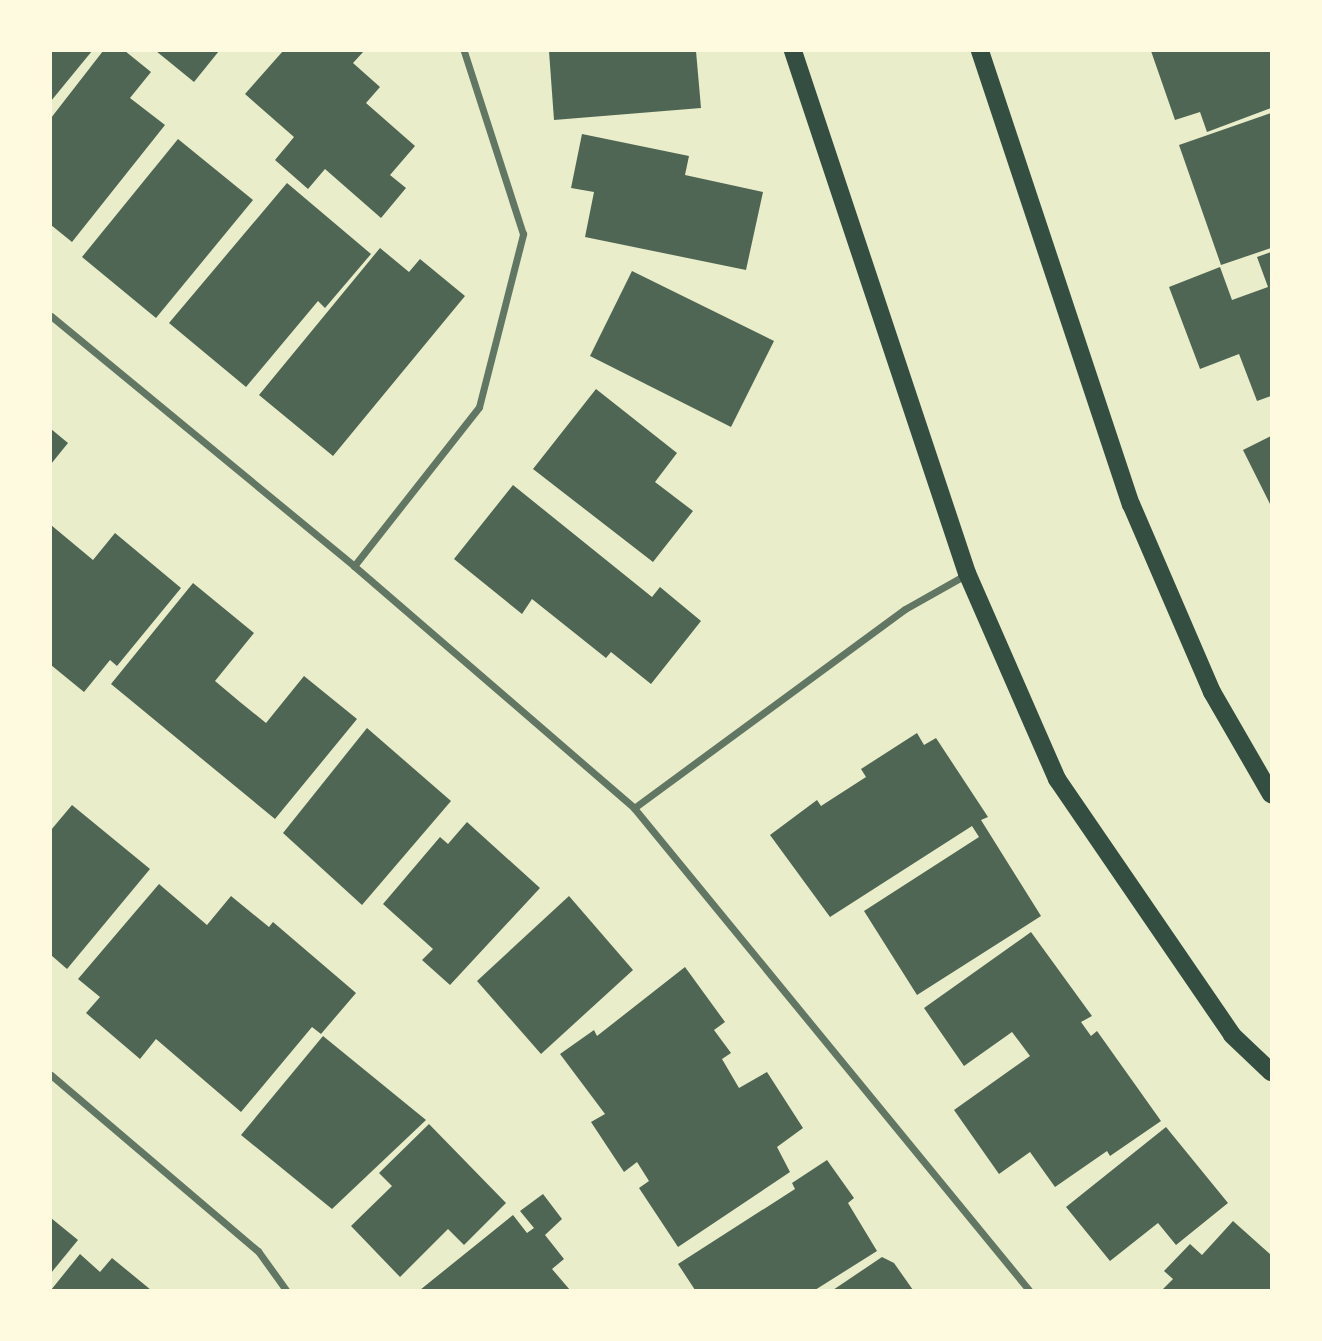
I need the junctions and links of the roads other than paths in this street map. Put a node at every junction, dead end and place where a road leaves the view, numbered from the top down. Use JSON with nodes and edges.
{"nodes":[{"id":1,"x":464,"y":51,"type":"edge"},
{"id":2,"x":793,"y":51,"type":"edge"},
{"id":3,"x":980,"y":51,"type":"edge"},
{"id":4,"x":51,"y":316,"type":"edge"},
{"id":5,"x":354,"y":566,"type":"junction"},
{"id":6,"x":967,"y":573,"type":"junction"},
{"id":7,"x":1271,"y":794,"type":"edge"},
{"id":8,"x":634,"y":807,"type":"junction"},
{"id":9,"x":1271,"y":1072,"type":"edge"},
{"id":10,"x":51,"y":1075,"type":"edge"},
{"id":11,"x":286,"y":1290,"type":"edge"},
{"id":12,"x":1029,"y":1290,"type":"edge"}],
"edges":[{"from":1,"to":5,"type":"street"},
{"from":2,"to":6,"type":"main road"},
{"from":3,"to":7,"type":"main road"},
{"from":4,"to":5,"type":"street"},
{"from":5,"to":8,"type":"street"},
{"from":6,"to":8,"type":"street"},
{"from":6,"to":9,"type":"main road"},
{"from":8,"to":12,"type":"street"},
{"from":10,"to":11,"type":"street"}]}
